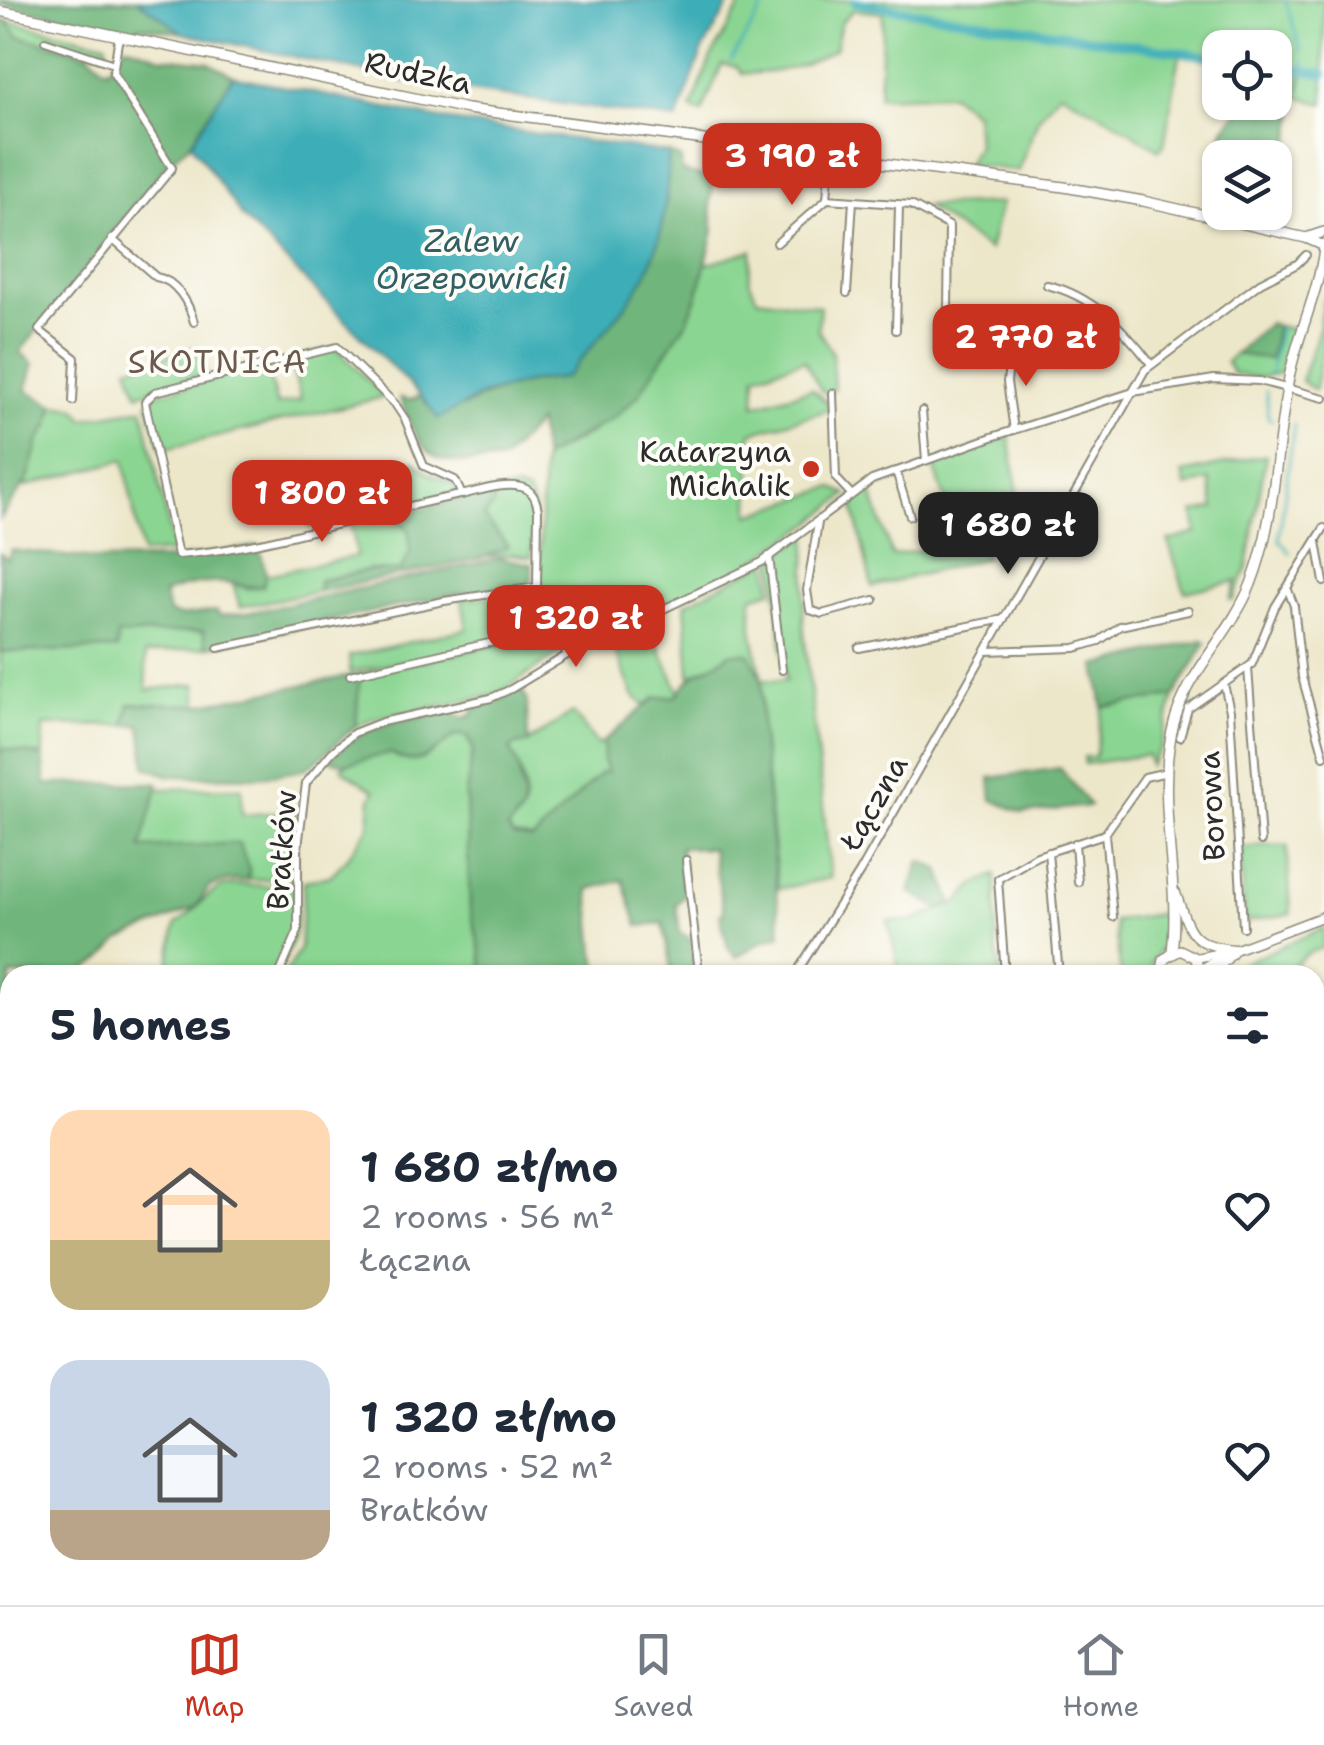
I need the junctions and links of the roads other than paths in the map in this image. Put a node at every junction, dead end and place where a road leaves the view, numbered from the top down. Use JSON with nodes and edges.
{"nodes":[{"id":1,"x":0,"y":12,"type":"edge"},
{"id":2,"x":119,"y":36,"type":"junction"},
{"id":3,"x":45,"y":42,"type":"dead end"},
{"id":4,"x":114,"y":64,"type":"junction"},
{"id":5,"x":830,"y":157,"type":"junction"},
{"id":6,"x":827,"y":199,"type":"junction"},
{"id":7,"x":853,"y":201,"type":"junction"},
{"id":8,"x":899,"y":205,"type":"junction"},
{"id":9,"x":1324,"y":233,"type":"edge"},
{"id":10,"x":112,"y":238,"type":"junction"},
{"id":11,"x":1306,"y":238,"type":"junction"},
{"id":12,"x":777,"y":243,"type":"dead end"},
{"id":13,"x":1324,"y":247,"type":"edge"},
{"id":14,"x":1306,"y":254,"type":"dead end"},
{"id":15,"x":1324,"y":275,"type":"edge"},
{"id":16,"x":1048,"y":286,"type":"dead end"},
{"id":17,"x":1316,"y":287,"type":"junction"},
{"id":18,"x":847,"y":293,"type":"dead end"},
{"id":19,"x":948,"y":311,"type":"dead end"},
{"id":20,"x":194,"y":322,"type":"dead end"},
{"id":21,"x":896,"y":330,"type":"dead end"},
{"id":22,"x":1011,"y":350,"type":"dead end"},
{"id":23,"x":1151,"y":364,"type":"junction"},
{"id":24,"x":1287,"y":388,"type":"junction"},
{"id":25,"x":1133,"y":392,"type":"junction"},
{"id":26,"x":833,"y":394,"type":"dead end"},
{"id":27,"x":1324,"y":398,"type":"edge"},
{"id":28,"x":72,"y":401,"type":"dead end"},
{"id":29,"x":922,"y":412,"type":"dead end"},
{"id":30,"x":1014,"y":430,"type":"junction"},
{"id":31,"x":926,"y":460,"type":"junction"},
{"id":32,"x":896,"y":471,"type":"junction"},
{"id":33,"x":852,"y":494,"type":"junction"},
{"id":34,"x":462,"y":495,"type":"junction"},
{"id":35,"x":910,"y":516,"type":"dead end"},
{"id":36,"x":818,"y":522,"type":"junction"},
{"id":37,"x":1324,"y":528,"type":"edge"},
{"id":38,"x":1316,"y":541,"type":"junction"},
{"id":39,"x":769,"y":556,"type":"junction"},
{"id":40,"x":1324,"y":582,"type":"edge"},
{"id":41,"x":537,"y":587,"type":"junction"},
{"id":42,"x":1287,"y":588,"type":"junction"},
{"id":43,"x":874,"y":600,"type":"dead end"},
{"id":44,"x":1188,"y":611,"type":"dead end"},
{"id":45,"x":1005,"y":619,"type":"junction"},
{"id":46,"x":554,"y":628,"type":"junction"},
{"id":47,"x":218,"y":648,"type":"dead end"},
{"id":48,"x":859,"y":648,"type":"dead end"},
{"id":49,"x":987,"y":651,"type":"junction"},
{"id":50,"x":567,"y":654,"type":"junction"},
{"id":51,"x":1248,"y":668,"type":"junction"},
{"id":52,"x":782,"y":670,"type":"dead end"},
{"id":53,"x":350,"y":675,"type":"dead end"},
{"id":54,"x":1224,"y":684,"type":"junction"},
{"id":55,"x":1180,"y":736,"type":"dead end"},
{"id":56,"x":1324,"y":756,"type":"edge"},
{"id":57,"x":1167,"y":772,"type":"junction"},
{"id":58,"x":1105,"y":834,"type":"junction"},
{"id":59,"x":1260,"y":842,"type":"dead end"},
{"id":60,"x":1076,"y":843,"type":"junction"},
{"id":61,"x":1048,"y":852,"type":"junction"},
{"id":62,"x":686,"y":860,"type":"dead end"},
{"id":63,"x":1078,"y":882,"type":"dead end"},
{"id":64,"x":1174,"y":888,"type":"junction"},
{"id":65,"x":1324,"y":916,"type":"edge"},
{"id":66,"x":1112,"y":918,"type":"dead end"},
{"id":67,"x":1177,"y":924,"type":"junction"},
{"id":68,"x":1243,"y":927,"type":"dead end"},
{"id":69,"x":1237,"y":949,"type":"junction"},
{"id":70,"x":1186,"y":951,"type":"junction"},
{"id":71,"x":1172,"y":952,"type":"junction"},
{"id":72,"x":1196,"y":958,"type":"junction"},
{"id":73,"x":283,"y":965,"type":"edge"},
{"id":74,"x":695,"y":965,"type":"edge"},
{"id":75,"x":802,"y":965,"type":"edge"},
{"id":76,"x":1004,"y":965,"type":"edge"},
{"id":77,"x":1059,"y":965,"type":"edge"},
{"id":78,"x":1162,"y":965,"type":"edge"},
{"id":79,"x":1198,"y":965,"type":"edge"},
{"id":80,"x":1211,"y":965,"type":"edge"},
{"id":81,"x":1222,"y":965,"type":"edge"}],
"edges":[{"from":1,"to":2,"type":"main road","name":"Rudzka"},
{"from":2,"to":4,"type":"street"},
{"from":2,"to":5,"type":"main road","name":"Rudzka"},
{"from":3,"to":4,"type":"street"},
{"from":4,"to":10,"type":"street"},
{"from":5,"to":6,"type":"street"},
{"from":5,"to":11,"type":"main road","name":"Rudzka"},
{"from":6,"to":7,"type":"street"},
{"from":6,"to":12,"type":"street"},
{"from":7,"to":8,"type":"street"},
{"from":7,"to":18,"type":"street"},
{"from":8,"to":19,"type":"street"},
{"from":8,"to":21,"type":"street"},
{"from":9,"to":11,"type":"main road"},
{"from":9,"to":13,"type":"main road"},
{"from":10,"to":20,"type":"street"},
{"from":10,"to":28,"type":"street"},
{"from":11,"to":13,"type":"main road","name":"Rudzka"},
{"from":13,"to":17,"type":"main road"},
{"from":14,"to":23,"type":"street","name":"Łączna"},
{"from":15,"to":17,"type":"main road"},
{"from":16,"to":23,"type":"street"},
{"from":17,"to":24,"type":"main road"},
{"from":22,"to":30,"type":"street"},
{"from":23,"to":25,"type":"street","name":"Łączna"},
{"from":24,"to":25,"type":"street","name":"Bratków"},
{"from":24,"to":27,"type":"street","name":"Bratków"},
{"from":24,"to":57,"type":"main road"},
{"from":25,"to":30,"type":"street","name":"Bratków"},
{"from":25,"to":45,"type":"street","name":"Łączna"},
{"from":26,"to":33,"type":"street"},
{"from":29,"to":31,"type":"street"},
{"from":30,"to":31,"type":"street","name":"Bratków"},
{"from":31,"to":32,"type":"street","name":"Bratków"},
{"from":32,"to":33,"type":"street","name":"Bratków"},
{"from":32,"to":35,"type":"street"},
{"from":33,"to":36,"type":"street","name":"Bratków"},
{"from":34,"to":34,"type":"street"},
{"from":34,"to":41,"type":"street"},
{"from":36,"to":39,"type":"street","name":"Bratków"},
{"from":36,"to":43,"type":"street"},
{"from":37,"to":38,"type":"street","name":"Borowa"},
{"from":38,"to":40,"type":"street"},
{"from":38,"to":42,"type":"street","name":"Borowa"},
{"from":39,"to":50,"type":"street","name":"Bratków"},
{"from":39,"to":52,"type":"street"},
{"from":41,"to":46,"type":"street"},
{"from":41,"to":47,"type":"street"},
{"from":42,"to":51,"type":"street","name":"Borowa"},
{"from":42,"to":56,"type":"street"},
{"from":44,"to":49,"type":"street"},
{"from":45,"to":48,"type":"street"},
{"from":45,"to":49,"type":"street","name":"Łączna"},
{"from":46,"to":50,"type":"street"},
{"from":46,"to":53,"type":"street"},
{"from":49,"to":75,"type":"street","name":"Łączna"},
{"from":50,"to":73,"type":"street","name":"Bratków"},
{"from":51,"to":54,"type":"street","name":"Borowa"},
{"from":51,"to":59,"type":"street","name":"Borowa"},
{"from":54,"to":55,"type":"street","name":"Borowa"},
{"from":54,"to":68,"type":"street","name":"Borowa"},
{"from":57,"to":58,"type":"street","name":"Borowa"},
{"from":57,"to":64,"type":"main road"},
{"from":58,"to":60,"type":"street"},
{"from":58,"to":66,"type":"street"},
{"from":60,"to":61,"type":"street"},
{"from":60,"to":63,"type":"street"},
{"from":61,"to":76,"type":"street"},
{"from":61,"to":77,"type":"street"},
{"from":62,"to":74,"type":"street"},
{"from":64,"to":67,"type":"main road"},
{"from":64,"to":69,"type":"street"},
{"from":65,"to":69,"type":"street"},
{"from":67,"to":70,"type":"main road"},
{"from":67,"to":71,"type":"main road"},
{"from":69,"to":72,"type":"street"},
{"from":69,"to":80,"type":"street"},
{"from":69,"to":81,"type":"street"},
{"from":70,"to":71,"type":"main road"},
{"from":70,"to":72,"type":"main road"},
{"from":71,"to":78,"type":"main road"},
{"from":72,"to":79,"type":"main road"}]}
